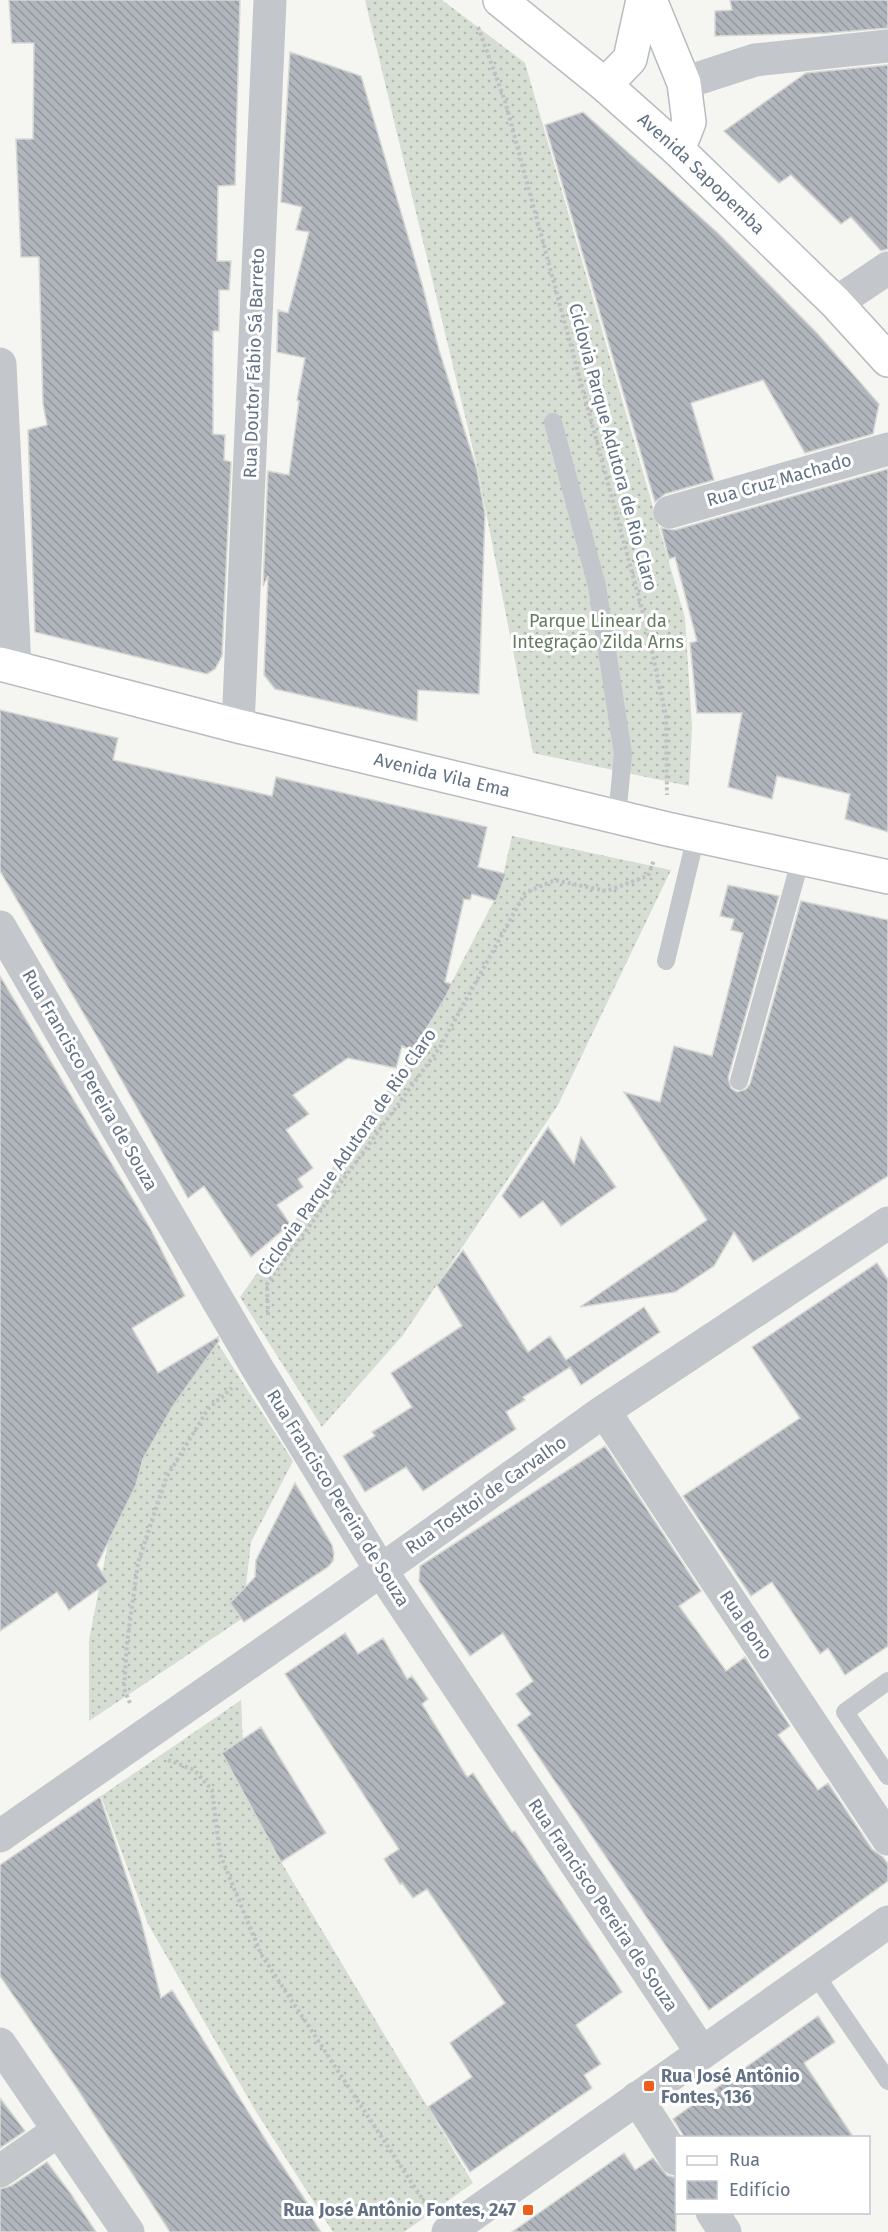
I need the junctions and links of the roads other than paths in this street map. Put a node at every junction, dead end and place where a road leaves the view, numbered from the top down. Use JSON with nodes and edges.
{"nodes":[{"id":1,"x":270,"y":0,"type":"edge"},
{"id":2,"x":500,"y":0,"type":"edge"},
{"id":3,"x":643,"y":0,"type":"edge"},
{"id":4,"x":650,"y":0,"type":"edge"},
{"id":5,"x":888,"y":46,"type":"edge"},
{"id":6,"x":684,"y":83,"type":"junction"},
{"id":7,"x":605,"y":85,"type":"junction"},
{"id":8,"x":678,"y":150,"type":"junction"},
{"id":9,"x":888,"y":268,"type":"edge"},
{"id":10,"x":836,"y":303,"type":"junction"},
{"id":11,"x":888,"y":360,"type":"edge"},
{"id":12,"x":0,"y":364,"type":"edge"},
{"id":13,"x":553,"y":423,"type":"dead end"},
{"id":14,"x":888,"y":449,"type":"edge"},
{"id":15,"x":670,"y":512,"type":"dead end"},
{"id":16,"x":8,"y":666,"type":"edge"},
{"id":17,"x":238,"y":726,"type":"junction"},
{"id":18,"x":617,"y":817,"type":"junction"},
{"id":19,"x":681,"y":832,"type":"junction"},
{"id":20,"x":801,"y":858,"type":"junction"},
{"id":21,"x":888,"y":877,"type":"edge"},
{"id":22,"x":0,"y":927,"type":"edge"},
{"id":23,"x":666,"y":961,"type":"dead end"},
{"id":24,"x":739,"y":1081,"type":"dead end"},
{"id":25,"x":888,"y":1223,"type":"edge"},
{"id":26,"x":604,"y":1411,"type":"junction"},
{"id":27,"x":380,"y":1569,"type":"junction"},
{"id":28,"x":888,"y":1681,"type":"edge"},
{"id":29,"x":845,"y":1712,"type":"junction"},
{"id":30,"x":817,"y":1732,"type":"junction"},
{"id":31,"x":888,"y":1776,"type":"edge"},
{"id":32,"x":0,"y":1836,"type":"edge"},
{"id":33,"x":888,"y":1839,"type":"edge"},
{"id":34,"x":888,"y":1922,"type":"edge"},
{"id":35,"x":815,"y":1974,"type":"junction"},
{"id":36,"x":0,"y":2044,"type":"edge"},
{"id":37,"x":702,"y":2054,"type":"junction"},
{"id":38,"x":888,"y":2081,"type":"edge"},
{"id":39,"x":637,"y":2098,"type":"junction"},
{"id":40,"x":58,"y":2131,"type":"junction"},
{"id":41,"x":675,"y":2157,"type":"edge"},
{"id":42,"x":0,"y":2171,"type":"edge"},
{"id":43,"x":713,"y":2214,"type":"edge"},
{"id":44,"x":440,"y":2222,"type":"edge"},
{"id":45,"x":128,"y":2232,"type":"edge"},
{"id":46,"x":725,"y":2232,"type":"edge"}],
"edges":[{"from":1,"to":17,"type":"street","name":"Rua Doutor Fábio Sá Barreto"},
{"from":2,"to":7,"type":"main road","name":"Avenida Sapopemba"},
{"from":3,"to":7,"type":"main road"},
{"from":4,"to":6,"type":"main road"},
{"from":5,"to":6,"type":"street"},
{"from":6,"to":8,"type":"main road"},
{"from":7,"to":8,"type":"main road","name":"Avenida Sapopemba"},
{"from":8,"to":10,"type":"main road","name":"Avenida Sapopemba"},
{"from":9,"to":10,"type":"street"},
{"from":10,"to":11,"type":"main road","name":"Avenida Sapopemba"},
{"from":12,"to":16,"type":"street"},
{"from":13,"to":18,"type":"lane"},
{"from":14,"to":15,"type":"street","name":"Rua Cruz Machado"},
{"from":16,"to":17,"type":"main road","name":"Avenida Vila Ema"},
{"from":17,"to":18,"type":"main road","name":"Avenida Vila Ema"},
{"from":18,"to":19,"type":"main road","name":"Avenida Vila Ema"},
{"from":19,"to":20,"type":"main road","name":"Avenida Vila Ema"},
{"from":19,"to":23,"type":"lane"},
{"from":20,"to":21,"type":"main road","name":"Avenida Vila Ema"},
{"from":20,"to":24,"type":"lane"},
{"from":22,"to":27,"type":"street","name":"Rua Francisco Pereira de Souza"},
{"from":25,"to":26,"type":"street","name":"Rua Tosltoi de Carvalho"},
{"from":26,"to":27,"type":"street","name":"Rua Tosltoi de Carvalho"},
{"from":26,"to":30,"type":"street","name":"Rua Bono"},
{"from":27,"to":32,"type":"street","name":"Rua Tosltoi de Carvalho"},
{"from":27,"to":37,"type":"street","name":"Rua Francisco Pereira de Souza"},
{"from":28,"to":29,"type":"lane"},
{"from":29,"to":30,"type":"lane"},
{"from":29,"to":31,"type":"lane"},
{"from":30,"to":33,"type":"street","name":"Rua Bono"},
{"from":34,"to":35,"type":"street"},
{"from":35,"to":37,"type":"street"},
{"from":35,"to":38,"type":"lane"},
{"from":36,"to":40,"type":"street"},
{"from":37,"to":39,"type":"street"},
{"from":39,"to":41,"type":"street"},
{"from":39,"to":44,"type":"street"},
{"from":40,"to":42,"type":"street"},
{"from":40,"to":45,"type":"street"},
{"from":43,"to":46,"type":"street"}]}
